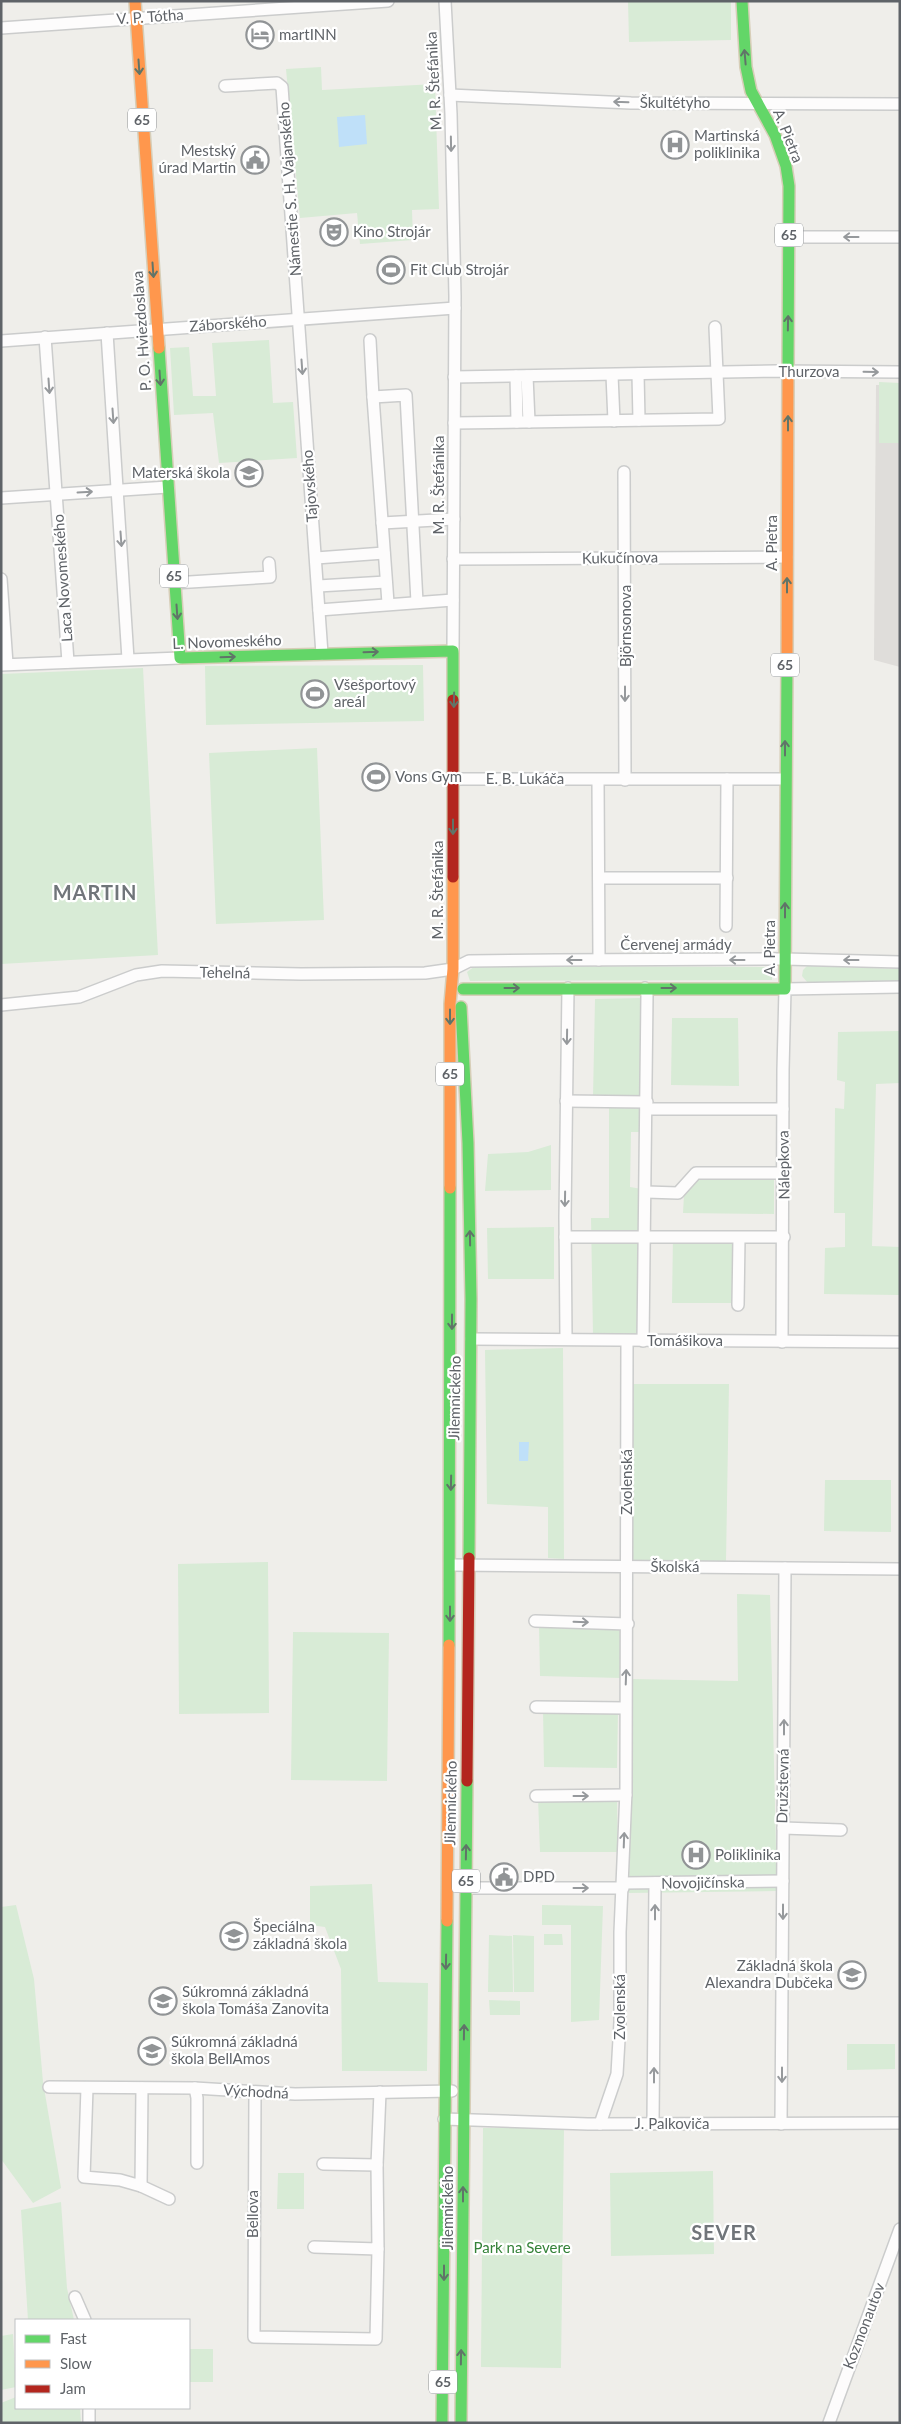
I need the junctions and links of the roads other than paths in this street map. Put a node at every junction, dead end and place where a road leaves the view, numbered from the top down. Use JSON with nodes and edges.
{"nodes":[{"id":1,"x":135,"y":1,"type":"edge"},
{"id":2,"x":388,"y":1,"type":"edge"},
{"id":3,"x":445,"y":1,"type":"edge"},
{"id":4,"x":742,"y":1,"type":"edge"},
{"id":5,"x":303,"y":4,"type":"edge"},
{"id":6,"x":136,"y":18,"type":"junction"},
{"id":7,"x":1,"y":28,"type":"edge"},
{"id":8,"x":225,"y":86,"type":"dead end"},
{"id":9,"x":450,"y":95,"type":"junction"},
{"id":10,"x":758,"y":104,"type":"junction"},
{"id":11,"x":900,"y":104,"type":"edge"},
{"id":12,"x":788,"y":236,"type":"junction"},
{"id":13,"x":900,"y":237,"type":"edge"},
{"id":14,"x":455,"y":308,"type":"junction"},
{"id":15,"x":299,"y":318,"type":"junction"},
{"id":16,"x":715,"y":327,"type":"dead end"},
{"id":17,"x":157,"y":329,"type":"junction"},
{"id":18,"x":107,"y":333,"type":"junction"},
{"id":19,"x":45,"y":337,"type":"junction"},
{"id":20,"x":370,"y":340,"type":"dead end"},
{"id":21,"x":1,"y":341,"type":"edge"},
{"id":22,"x":717,"y":372,"type":"junction"},
{"id":23,"x":787,"y":372,"type":"junction"},
{"id":24,"x":900,"y":372,"type":"edge"},
{"id":25,"x":638,"y":374,"type":"junction"},
{"id":26,"x":612,"y":375,"type":"junction"},
{"id":27,"x":522,"y":376,"type":"junction"},
{"id":28,"x":454,"y":377,"type":"junction"},
{"id":29,"x":373,"y":396,"type":"junction"},
{"id":30,"x":639,"y":420,"type":"junction"},
{"id":31,"x":614,"y":421,"type":"junction"},
{"id":32,"x":523,"y":422,"type":"junction"},
{"id":33,"x":454,"y":423,"type":"junction"},
{"id":34,"x":624,"y":472,"type":"dead end"},
{"id":35,"x":168,"y":487,"type":"junction"},
{"id":36,"x":118,"y":490,"type":"junction"},
{"id":37,"x":57,"y":494,"type":"junction"},
{"id":38,"x":1,"y":498,"type":"edge"},
{"id":39,"x":454,"y":519,"type":"junction"},
{"id":40,"x":414,"y":521,"type":"junction"},
{"id":41,"x":382,"y":523,"type":"junction"},
{"id":42,"x":384,"y":553,"type":"junction"},
{"id":43,"x":787,"y":556,"type":"junction"},
{"id":44,"x":316,"y":558,"type":"junction"},
{"id":45,"x":626,"y":558,"type":"junction"},
{"id":46,"x":453,"y":559,"type":"junction"},
{"id":47,"x":269,"y":564,"type":"dead end"},
{"id":48,"x":1,"y":579,"type":"edge"},
{"id":49,"x":386,"y":582,"type":"junction"},
{"id":50,"x":174,"y":583,"type":"junction"},
{"id":51,"x":318,"y":586,"type":"junction"},
{"id":52,"x":453,"y":600,"type":"junction"},
{"id":53,"x":417,"y":602,"type":"junction"},
{"id":54,"x":388,"y":603,"type":"junction"},
{"id":55,"x":319,"y":610,"type":"junction"},
{"id":56,"x":453,"y":651,"type":"junction"},
{"id":57,"x":322,"y":654,"type":"junction"},
{"id":58,"x":180,"y":658,"type":"junction"},
{"id":59,"x":128,"y":659,"type":"junction"},
{"id":60,"x":68,"y":662,"type":"junction"},
{"id":61,"x":4,"y":664,"type":"edge"},
{"id":62,"x":453,"y":778,"type":"junction"},
{"id":63,"x":727,"y":779,"type":"junction"},
{"id":64,"x":598,"y":780,"type":"junction"},
{"id":65,"x":625,"y":780,"type":"junction"},
{"id":66,"x":785,"y":780,"type":"junction"},
{"id":67,"x":599,"y":878,"type":"junction"},
{"id":68,"x":726,"y":878,"type":"junction"},
{"id":69,"x":726,"y":926,"type":"dead end"},
{"id":70,"x":785,"y":959,"type":"junction"},
{"id":71,"x":599,"y":960,"type":"junction"},
{"id":72,"x":900,"y":962,"type":"edge"},
{"id":73,"x":453,"y":969,"type":"junction"},
{"id":74,"x":900,"y":987,"type":"edge"},
{"id":75,"x":568,"y":988,"type":"junction"},
{"id":76,"x":645,"y":988,"type":"junction"},
{"id":77,"x":463,"y":989,"type":"junction"},
{"id":78,"x":785,"y":989,"type":"junction"},
{"id":79,"x":1,"y":1005,"type":"edge"},
{"id":80,"x":566,"y":1101,"type":"junction"},
{"id":81,"x":647,"y":1105,"type":"junction"},
{"id":82,"x":783,"y":1109,"type":"junction"},
{"id":83,"x":784,"y":1173,"type":"junction"},
{"id":84,"x":646,"y":1192,"type":"junction"},
{"id":85,"x":565,"y":1237,"type":"junction"},
{"id":86,"x":784,"y":1237,"type":"junction"},
{"id":87,"x":645,"y":1238,"type":"junction"},
{"id":88,"x":739,"y":1238,"type":"junction"},
{"id":89,"x":452,"y":1273,"type":"junction"},
{"id":90,"x":471,"y":1273,"type":"junction"},
{"id":91,"x":738,"y":1305,"type":"dead end"},
{"id":92,"x":566,"y":1338,"type":"junction"},
{"id":93,"x":471,"y":1339,"type":"junction"},
{"id":94,"x":644,"y":1340,"type":"junction"},
{"id":95,"x":627,"y":1341,"type":"junction"},
{"id":96,"x":782,"y":1342,"type":"junction"},
{"id":97,"x":900,"y":1342,"type":"edge"},
{"id":98,"x":450,"y":1565,"type":"junction"},
{"id":99,"x":469,"y":1566,"type":"junction"},
{"id":100,"x":628,"y":1567,"type":"junction"},
{"id":101,"x":785,"y":1568,"type":"junction"},
{"id":102,"x":900,"y":1569,"type":"edge"},
{"id":103,"x":535,"y":1621,"type":"dead end"},
{"id":104,"x":628,"y":1624,"type":"junction"},
{"id":105,"x":536,"y":1707,"type":"dead end"},
{"id":106,"x":625,"y":1708,"type":"junction"},
{"id":107,"x":626,"y":1795,"type":"junction"},
{"id":108,"x":536,"y":1796,"type":"dead end"},
{"id":109,"x":782,"y":1828,"type":"junction"},
{"id":110,"x":841,"y":1830,"type":"dead end"},
{"id":111,"x":783,"y":1882,"type":"junction"},
{"id":112,"x":655,"y":1883,"type":"junction"},
{"id":113,"x":623,"y":1886,"type":"junction"},
{"id":114,"x":466,"y":1888,"type":"junction"},
{"id":115,"x":49,"y":2087,"type":"dead end"},
{"id":116,"x":86,"y":2088,"type":"junction"},
{"id":117,"x":142,"y":2088,"type":"junction"},
{"id":118,"x":195,"y":2088,"type":"junction"},
{"id":119,"x":445,"y":2090,"type":"junction"},
{"id":120,"x":464,"y":2091,"type":"junction"},
{"id":121,"x":255,"y":2092,"type":"junction"},
{"id":122,"x":380,"y":2092,"type":"junction"},
{"id":123,"x":444,"y":2119,"type":"junction"},
{"id":124,"x":463,"y":2120,"type":"junction"},
{"id":125,"x":900,"y":2123,"type":"edge"},
{"id":126,"x":600,"y":2124,"type":"junction"},
{"id":127,"x":653,"y":2124,"type":"junction"},
{"id":128,"x":781,"y":2124,"type":"junction"},
{"id":129,"x":197,"y":2163,"type":"dead end"},
{"id":130,"x":323,"y":2164,"type":"dead end"},
{"id":131,"x":377,"y":2165,"type":"junction"},
{"id":132,"x":140,"y":2186,"type":"junction"},
{"id":133,"x":169,"y":2199,"type":"dead end"},
{"id":134,"x":900,"y":2229,"type":"edge"},
{"id":135,"x":314,"y":2247,"type":"dead end"},
{"id":136,"x":378,"y":2249,"type":"junction"},
{"id":137,"x":75,"y":2297,"type":"dead end"},
{"id":138,"x":85,"y":2319,"type":"edge"},
{"id":139,"x":89,"y":2409,"type":"edge"},
{"id":140,"x":89,"y":2423,"type":"edge"},
{"id":141,"x":442,"y":2423,"type":"edge"},
{"id":142,"x":460,"y":2423,"type":"edge"},
{"id":143,"x":829,"y":2423,"type":"edge"}],
"edges":[{"from":1,"to":6,"type":"main road","name":"P. O. Hviezdoslava","number":"65"},
{"from":2,"to":5,"type":"street","name":"V. P. Tótha"},
{"from":3,"to":9,"type":"street","name":"M. R. Štefánika"},
{"from":10,"to":4,"type":"main road","number":"65","one_way":true},
{"from":5,"to":6,"type":"street","name":"V. P. Tótha"},
{"from":6,"to":7,"type":"street","name":"V. P. Tótha"},
{"from":6,"to":17,"type":"main road","name":"P. O. Hviezdoslava","number":"65","one_way":true},
{"from":8,"to":15,"type":"street","name":"Námestie S. H. Vajanského"},
{"from":10,"to":9,"type":"street","name":"Škultétyho","one_way":true},
{"from":9,"to":14,"type":"street","name":"M. R. Štefánika","one_way":true},
{"from":10,"to":11,"type":"street","name":"Škultétyho"},
{"from":10,"to":12,"type":"main road","name":"A. Pietra","number":"65"},
{"from":13,"to":12,"type":"street","one_way":true},
{"from":23,"to":12,"type":"main road","name":"A. Pietra","number":"65","one_way":true},
{"from":14,"to":15,"type":"street","name":"Záborského"},
{"from":14,"to":28,"type":"street","name":"M. R. Štefánika"},
{"from":15,"to":17,"type":"street","name":"Záborského"},
{"from":15,"to":44,"type":"street","name":"Tajovského","one_way":true},
{"from":16,"to":22,"type":"street"},
{"from":17,"to":18,"type":"street","name":"Záborského"},
{"from":17,"to":35,"type":"main road","name":"P. O. Hviezdoslava","number":"65","one_way":true},
{"from":18,"to":19,"type":"street","name":"Záborského"},
{"from":18,"to":36,"type":"street","one_way":true},
{"from":19,"to":21,"type":"street","name":"Záborského"},
{"from":19,"to":37,"type":"street","name":"Laca Novomeského","one_way":true},
{"from":20,"to":29,"type":"street"},
{"from":22,"to":23,"type":"street","name":"Thurzova"},
{"from":22,"to":25,"type":"street","name":"Thurzova"},
{"from":22,"to":30,"type":"street"},
{"from":23,"to":24,"type":"street","name":"Thurzova","one_way":true},
{"from":43,"to":23,"type":"main road","name":"A. Pietra","number":"65","one_way":true},
{"from":25,"to":26,"type":"street","name":"Thurzova"},
{"from":25,"to":30,"type":"street"},
{"from":26,"to":27,"type":"street","name":"Thurzova"},
{"from":26,"to":31,"type":"street"},
{"from":27,"to":28,"type":"street","name":"Thurzova"},
{"from":27,"to":32,"type":"street"},
{"from":28,"to":33,"type":"street","name":"M. R. Štefánika"},
{"from":29,"to":40,"type":"street"},
{"from":29,"to":41,"type":"street"},
{"from":30,"to":31,"type":"street"},
{"from":31,"to":32,"type":"street"},
{"from":32,"to":33,"type":"street"},
{"from":33,"to":39,"type":"street","name":"M. R. Štefánika"},
{"from":34,"to":45,"type":"street","name":"Björnsonova"},
{"from":35,"to":36,"type":"street"},
{"from":35,"to":50,"type":"main road","name":"P. O. Hviezdoslava","number":"65"},
{"from":37,"to":36,"type":"street","one_way":true},
{"from":36,"to":59,"type":"street","one_way":true},
{"from":37,"to":38,"type":"street"},
{"from":37,"to":60,"type":"street","name":"Laca Novomeského"},
{"from":39,"to":40,"type":"street"},
{"from":39,"to":46,"type":"street","name":"M. R. Štefánika"},
{"from":40,"to":41,"type":"street"},
{"from":40,"to":53,"type":"street"},
{"from":41,"to":42,"type":"street"},
{"from":42,"to":44,"type":"street"},
{"from":42,"to":49,"type":"street"},
{"from":43,"to":45,"type":"street","name":"Kukučínova"},
{"from":66,"to":43,"type":"main road","name":"A. Pietra","number":"65","one_way":true},
{"from":44,"to":51,"type":"street","name":"Tajovského"},
{"from":45,"to":46,"type":"street","name":"Kukučínova"},
{"from":45,"to":65,"type":"street","name":"Björnsonova","one_way":true},
{"from":46,"to":52,"type":"street","name":"M. R. Štefánika"},
{"from":47,"to":50,"type":"street"},
{"from":48,"to":61,"type":"street"},
{"from":49,"to":51,"type":"street"},
{"from":49,"to":54,"type":"street"},
{"from":50,"to":58,"type":"main road","name":"P. O. Hviezdoslava","number":"65","one_way":true},
{"from":51,"to":55,"type":"street","name":"Tajovského"},
{"from":52,"to":53,"type":"street"},
{"from":52,"to":56,"type":"street","name":"M. R. Štefánika"},
{"from":53,"to":54,"type":"street"},
{"from":54,"to":55,"type":"street"},
{"from":55,"to":57,"type":"street","name":"Tajovského"},
{"from":57,"to":56,"type":"main road","name":"L. Novomeského","one_way":true},
{"from":56,"to":62,"type":"main road","name":"M. R. Štefánika","number":"65","one_way":true},
{"from":58,"to":57,"type":"main road","name":"L. Novomeského","one_way":true},
{"from":58,"to":59,"type":"street","name":"L. Novomeského"},
{"from":59,"to":60,"type":"street","name":"L. Novomeského"},
{"from":60,"to":61,"type":"street","name":"L. Novomeského"},
{"from":62,"to":64,"type":"street","name":"E. B. Lukáča"},
{"from":62,"to":73,"type":"main road","name":"M. R. Štefánika","number":"65","one_way":true},
{"from":63,"to":65,"type":"street","name":"E. B. Lukáča"},
{"from":63,"to":66,"type":"street","name":"E. B. Lukáča"},
{"from":63,"to":68,"type":"street"},
{"from":64,"to":65,"type":"street","name":"E. B. Lukáča"},
{"from":64,"to":67,"type":"street"},
{"from":70,"to":66,"type":"main road","name":"A. Pietra","number":"65","one_way":true},
{"from":67,"to":68,"type":"street"},
{"from":67,"to":71,"type":"street"},
{"from":68,"to":69,"type":"street"},
{"from":70,"to":71,"type":"street","name":"Červenej armády","one_way":true},
{"from":72,"to":70,"type":"street","name":"Červenej armády","one_way":true},
{"from":70,"to":78,"type":"main road","name":"A. Pietra","number":"65"},
{"from":71,"to":73,"type":"street","name":"Červenej armády","one_way":true},
{"from":73,"to":77,"type":"main road"},
{"from":73,"to":79,"type":"street","name":"Tehelná"},
{"from":73,"to":89,"type":"main road","name":"Jilemnického","number":"65","one_way":true},
{"from":74,"to":78,"type":"street"},
{"from":75,"to":76,"type":"main road"},
{"from":77,"to":75,"type":"main road","one_way":true},
{"from":75,"to":80,"type":"street","one_way":true},
{"from":76,"to":78,"type":"main road","one_way":true},
{"from":76,"to":81,"type":"street"},
{"from":90,"to":77,"type":"main road","name":"Jilemnického","number":"65","one_way":true},
{"from":78,"to":82,"type":"street","name":"Nálepkova"},
{"from":80,"to":81,"type":"street"},
{"from":80,"to":85,"type":"street","one_way":true},
{"from":81,"to":82,"type":"street"},
{"from":81,"to":84,"type":"street"},
{"from":82,"to":83,"type":"street","name":"Nálepkova"},
{"from":83,"to":84,"type":"street"},
{"from":83,"to":86,"type":"street","name":"Nálepkova"},
{"from":84,"to":87,"type":"street"},
{"from":85,"to":87,"type":"street"},
{"from":85,"to":92,"type":"street"},
{"from":86,"to":88,"type":"street"},
{"from":86,"to":96,"type":"street","name":"Nálepkova"},
{"from":87,"to":88,"type":"street"},
{"from":87,"to":94,"type":"street"},
{"from":88,"to":91,"type":"street"},
{"from":89,"to":90,"type":"street"},
{"from":89,"to":98,"type":"main road","name":"Jilemnického","number":"65","one_way":true},
{"from":90,"to":93,"type":"main road","name":"Jilemnického","number":"65"},
{"from":92,"to":93,"type":"street","name":"Tomášikova"},
{"from":92,"to":95,"type":"street","name":"Tomášikova"},
{"from":93,"to":99,"type":"main road","name":"Jilemnického","number":"65"},
{"from":94,"to":95,"type":"street","name":"Tomášikova"},
{"from":94,"to":96,"type":"street","name":"Tomášikova"},
{"from":95,"to":100,"type":"street","name":"Zvolenská"},
{"from":96,"to":97,"type":"street","name":"Tomášikova"},
{"from":98,"to":99,"type":"street","name":"Školská"},
{"from":98,"to":119,"type":"main road","name":"Jilemnického","number":"65","one_way":true},
{"from":99,"to":100,"type":"street","name":"Školská"},
{"from":114,"to":99,"type":"main road","name":"Jilemnického","number":"65","one_way":true},
{"from":100,"to":101,"type":"street","name":"Školská"},
{"from":100,"to":104,"type":"street","name":"Zvolenská"},
{"from":101,"to":102,"type":"street","name":"Školská"},
{"from":109,"to":101,"type":"street","name":"Družstevná","one_way":true},
{"from":103,"to":104,"type":"street","one_way":true},
{"from":106,"to":104,"type":"street","name":"Zvolenská","one_way":true},
{"from":105,"to":106,"type":"street"},
{"from":106,"to":107,"type":"street","name":"Zvolenská"},
{"from":108,"to":107,"type":"street","one_way":true},
{"from":113,"to":107,"type":"street","name":"Zvolenská","one_way":true},
{"from":109,"to":110,"type":"street"},
{"from":109,"to":111,"type":"street","name":"Družstevná"},
{"from":111,"to":112,"type":"street","name":"Novojičínska"},
{"from":111,"to":128,"type":"street","name":"Družstevná","one_way":true},
{"from":112,"to":113,"type":"street","name":"Novojičínska"},
{"from":127,"to":112,"type":"street","one_way":true},
{"from":114,"to":113,"type":"street","one_way":true},
{"from":113,"to":126,"type":"street","name":"Zvolenská"},
{"from":120,"to":114,"type":"main road","name":"Jilemnického","number":"65","one_way":true},
{"from":115,"to":116,"type":"street","name":"Východná"},
{"from":116,"to":117,"type":"street","name":"Východná"},
{"from":116,"to":132,"type":"street"},
{"from":117,"to":118,"type":"street","name":"Východná"},
{"from":117,"to":132,"type":"street"},
{"from":118,"to":121,"type":"street","name":"Východná"},
{"from":118,"to":129,"type":"street"},
{"from":119,"to":120,"type":"street","name":"Východná"},
{"from":119,"to":122,"type":"street","name":"Východná"},
{"from":119,"to":123,"type":"main road","name":"Jilemnického","number":"65"},
{"from":120,"to":124,"type":"main road","name":"Jilemnického","number":"65"},
{"from":121,"to":122,"type":"street","name":"Východná"},
{"from":121,"to":136,"type":"street","name":"Bellova"},
{"from":122,"to":131,"type":"street"},
{"from":123,"to":124,"type":"street","name":"J. Palkoviča"},
{"from":123,"to":141,"type":"main road","name":"Jilemnického","number":"65","one_way":true},
{"from":124,"to":126,"type":"street","name":"J. Palkoviča"},
{"from":142,"to":124,"type":"main road","name":"Jilemnického","number":"65","one_way":true},
{"from":125,"to":128,"type":"street","name":"J. Palkoviča"},
{"from":126,"to":127,"type":"street","name":"J. Palkoviča"},
{"from":127,"to":128,"type":"street","name":"J. Palkoviča"},
{"from":130,"to":131,"type":"street"},
{"from":131,"to":136,"type":"street"},
{"from":132,"to":133,"type":"street"},
{"from":134,"to":143,"type":"street","name":"Kozmonautov"},
{"from":135,"to":136,"type":"street"},
{"from":137,"to":138,"type":"street"},
{"from":139,"to":140,"type":"street"}]}
